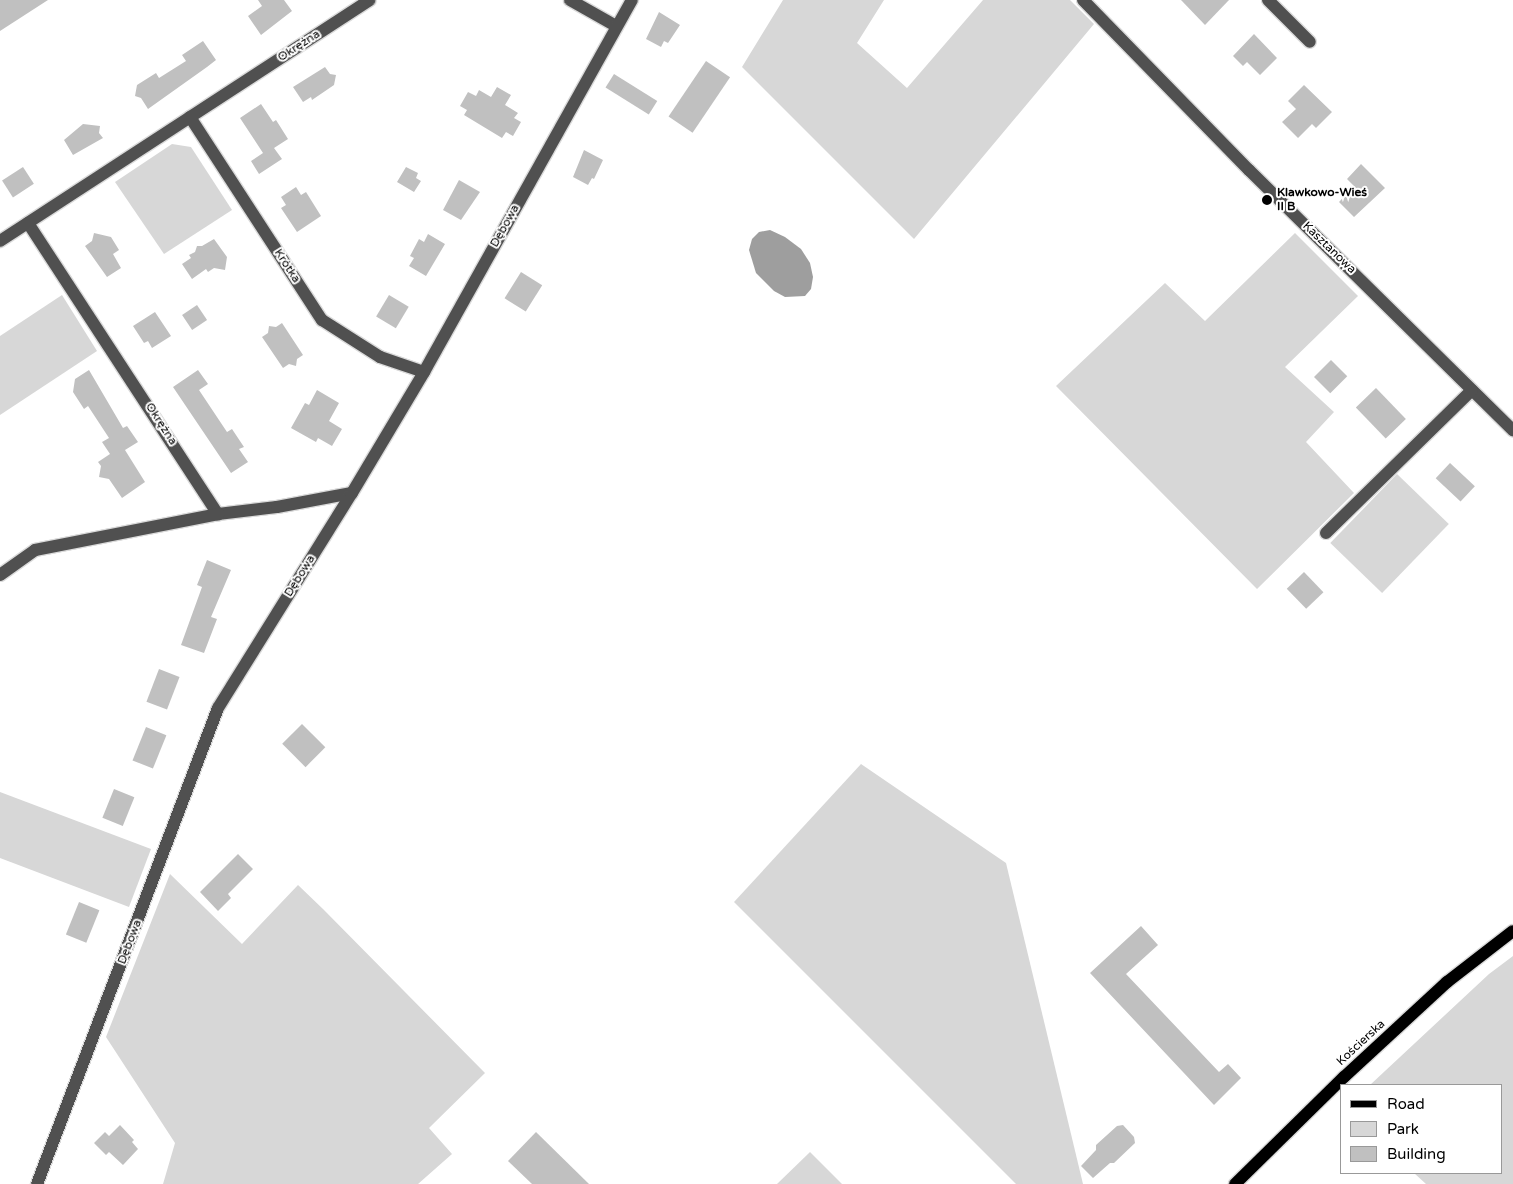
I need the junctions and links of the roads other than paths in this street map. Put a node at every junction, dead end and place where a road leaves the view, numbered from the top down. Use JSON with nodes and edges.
{"nodes":[{"id":1,"x":369,"y":0,"type":"edge"},
{"id":2,"x":570,"y":0,"type":"edge"},
{"id":3,"x":632,"y":0,"type":"edge"},
{"id":4,"x":1084,"y":0,"type":"edge"},
{"id":5,"x":1268,"y":0,"type":"edge"},
{"id":6,"x":616,"y":26,"type":"junction"},
{"id":7,"x":1310,"y":42,"type":"dead end"},
{"id":8,"x":190,"y":117,"type":"junction"},
{"id":9,"x":28,"y":223,"type":"junction"},
{"id":10,"x":0,"y":241,"type":"edge"},
{"id":11,"x":424,"y":372,"type":"junction"},
{"id":12,"x":1472,"y":390,"type":"junction"},
{"id":13,"x":1513,"y":430,"type":"edge"},
{"id":14,"x":352,"y":493,"type":"junction"},
{"id":15,"x":218,"y":514,"type":"junction"},
{"id":16,"x":1326,"y":533,"type":"dead end"},
{"id":17,"x":0,"y":575,"type":"edge"},
{"id":18,"x":1513,"y":932,"type":"edge"},
{"id":19,"x":37,"y":1184,"type":"edge"},
{"id":20,"x":1235,"y":1184,"type":"edge"}],
"edges":[{"from":1,"to":8,"type":"street","name":"Okrężna"},
{"from":2,"to":6,"type":"street"},
{"from":3,"to":6,"type":"street","name":"Dębowa"},
{"from":4,"to":12,"type":"street","name":"Kasztanowa"},
{"from":5,"to":7,"type":"street"},
{"from":6,"to":11,"type":"street","name":"Dębowa"},
{"from":8,"to":9,"type":"street","name":"Okrężna"},
{"from":8,"to":11,"type":"street","name":"Krótka"},
{"from":9,"to":10,"type":"street","name":"Okrężna"},
{"from":9,"to":15,"type":"street","name":"Okrężna"},
{"from":11,"to":14,"type":"street","name":"Dębowa"},
{"from":12,"to":13,"type":"street","name":"Kasztanowa"},
{"from":12,"to":16,"type":"street"},
{"from":14,"to":15,"type":"street"},
{"from":14,"to":19,"type":"street","name":"Dębowa"},
{"from":15,"to":17,"type":"street"},
{"from":18,"to":20,"type":"main road","name":"Kościerska"}]}
